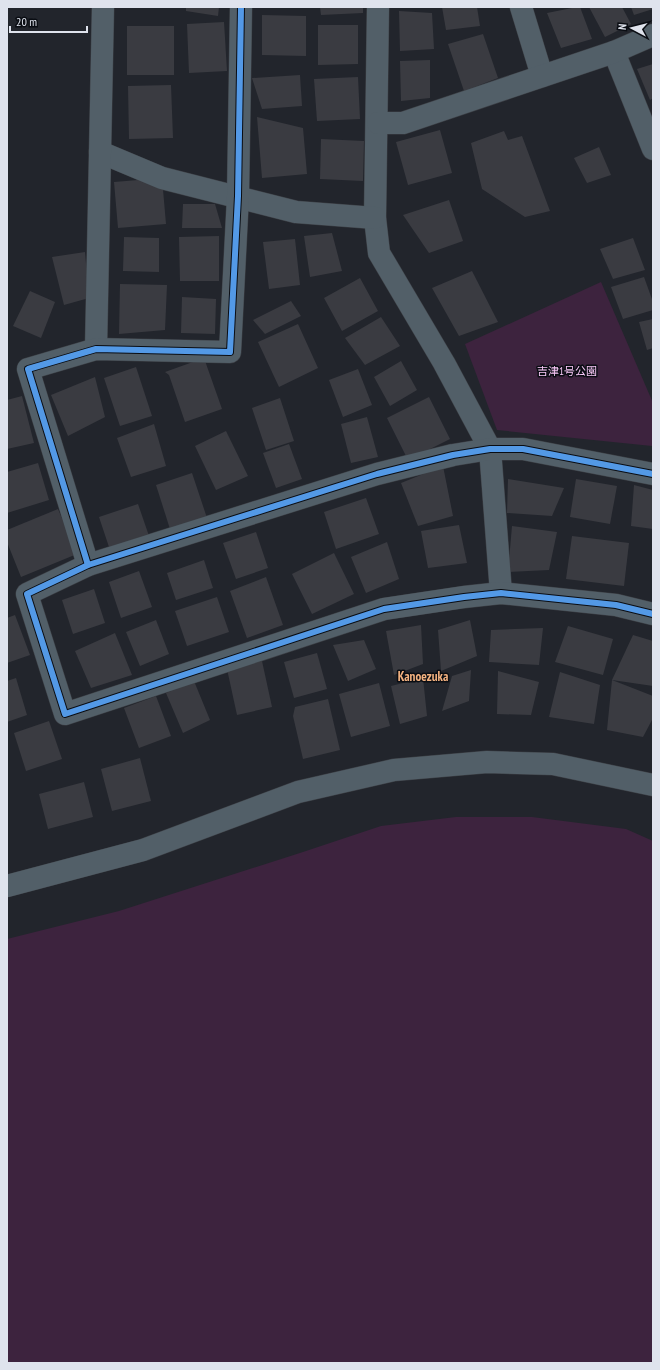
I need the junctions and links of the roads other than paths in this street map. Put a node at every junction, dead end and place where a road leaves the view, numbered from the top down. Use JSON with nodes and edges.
{"nodes":[{"id":1,"x":103,"y":7,"type":"edge"},
{"id":2,"x":241,"y":7,"type":"edge"},
{"id":3,"x":378,"y":7,"type":"edge"},
{"id":4,"x":521,"y":7,"type":"edge"},
{"id":5,"x":653,"y":35,"type":"edge"},
{"id":6,"x":614,"y":52,"type":"junction"},
{"id":7,"x":542,"y":76,"type":"junction"},
{"id":8,"x":378,"y":123,"type":"junction"},
{"id":9,"x":653,"y":149,"type":"edge"},
{"id":10,"x":100,"y":152,"type":"junction"},
{"id":11,"x":238,"y":196,"type":"junction"},
{"id":12,"x":375,"y":218,"type":"junction"},
{"id":13,"x":96,"y":349,"type":"junction"},
{"id":14,"x":490,"y":449,"type":"junction"},
{"id":15,"x":653,"y":474,"type":"edge"},
{"id":16,"x":88,"y":565,"type":"junction"},
{"id":17,"x":501,"y":593,"type":"junction"},
{"id":18,"x":653,"y":614,"type":"edge"},
{"id":19,"x":653,"y":785,"type":"edge"},
{"id":20,"x":7,"y":886,"type":"edge"}],
"edges":[{"from":1,"to":10,"type":"street"},
{"from":2,"to":11,"type":"street"},
{"from":3,"to":8,"type":"street"},
{"from":4,"to":7,"type":"street"},
{"from":5,"to":6,"type":"street"},
{"from":6,"to":7,"type":"street"},
{"from":6,"to":9,"type":"street"},
{"from":7,"to":8,"type":"street"},
{"from":8,"to":12,"type":"street"},
{"from":10,"to":11,"type":"street"},
{"from":10,"to":13,"type":"street"},
{"from":11,"to":12,"type":"street"},
{"from":11,"to":13,"type":"street"},
{"from":12,"to":14,"type":"street"},
{"from":13,"to":16,"type":"street"},
{"from":14,"to":15,"type":"street"},
{"from":14,"to":16,"type":"street"},
{"from":14,"to":17,"type":"street"},
{"from":16,"to":17,"type":"street"},
{"from":17,"to":18,"type":"street"},
{"from":19,"to":20,"type":"street"}]}
